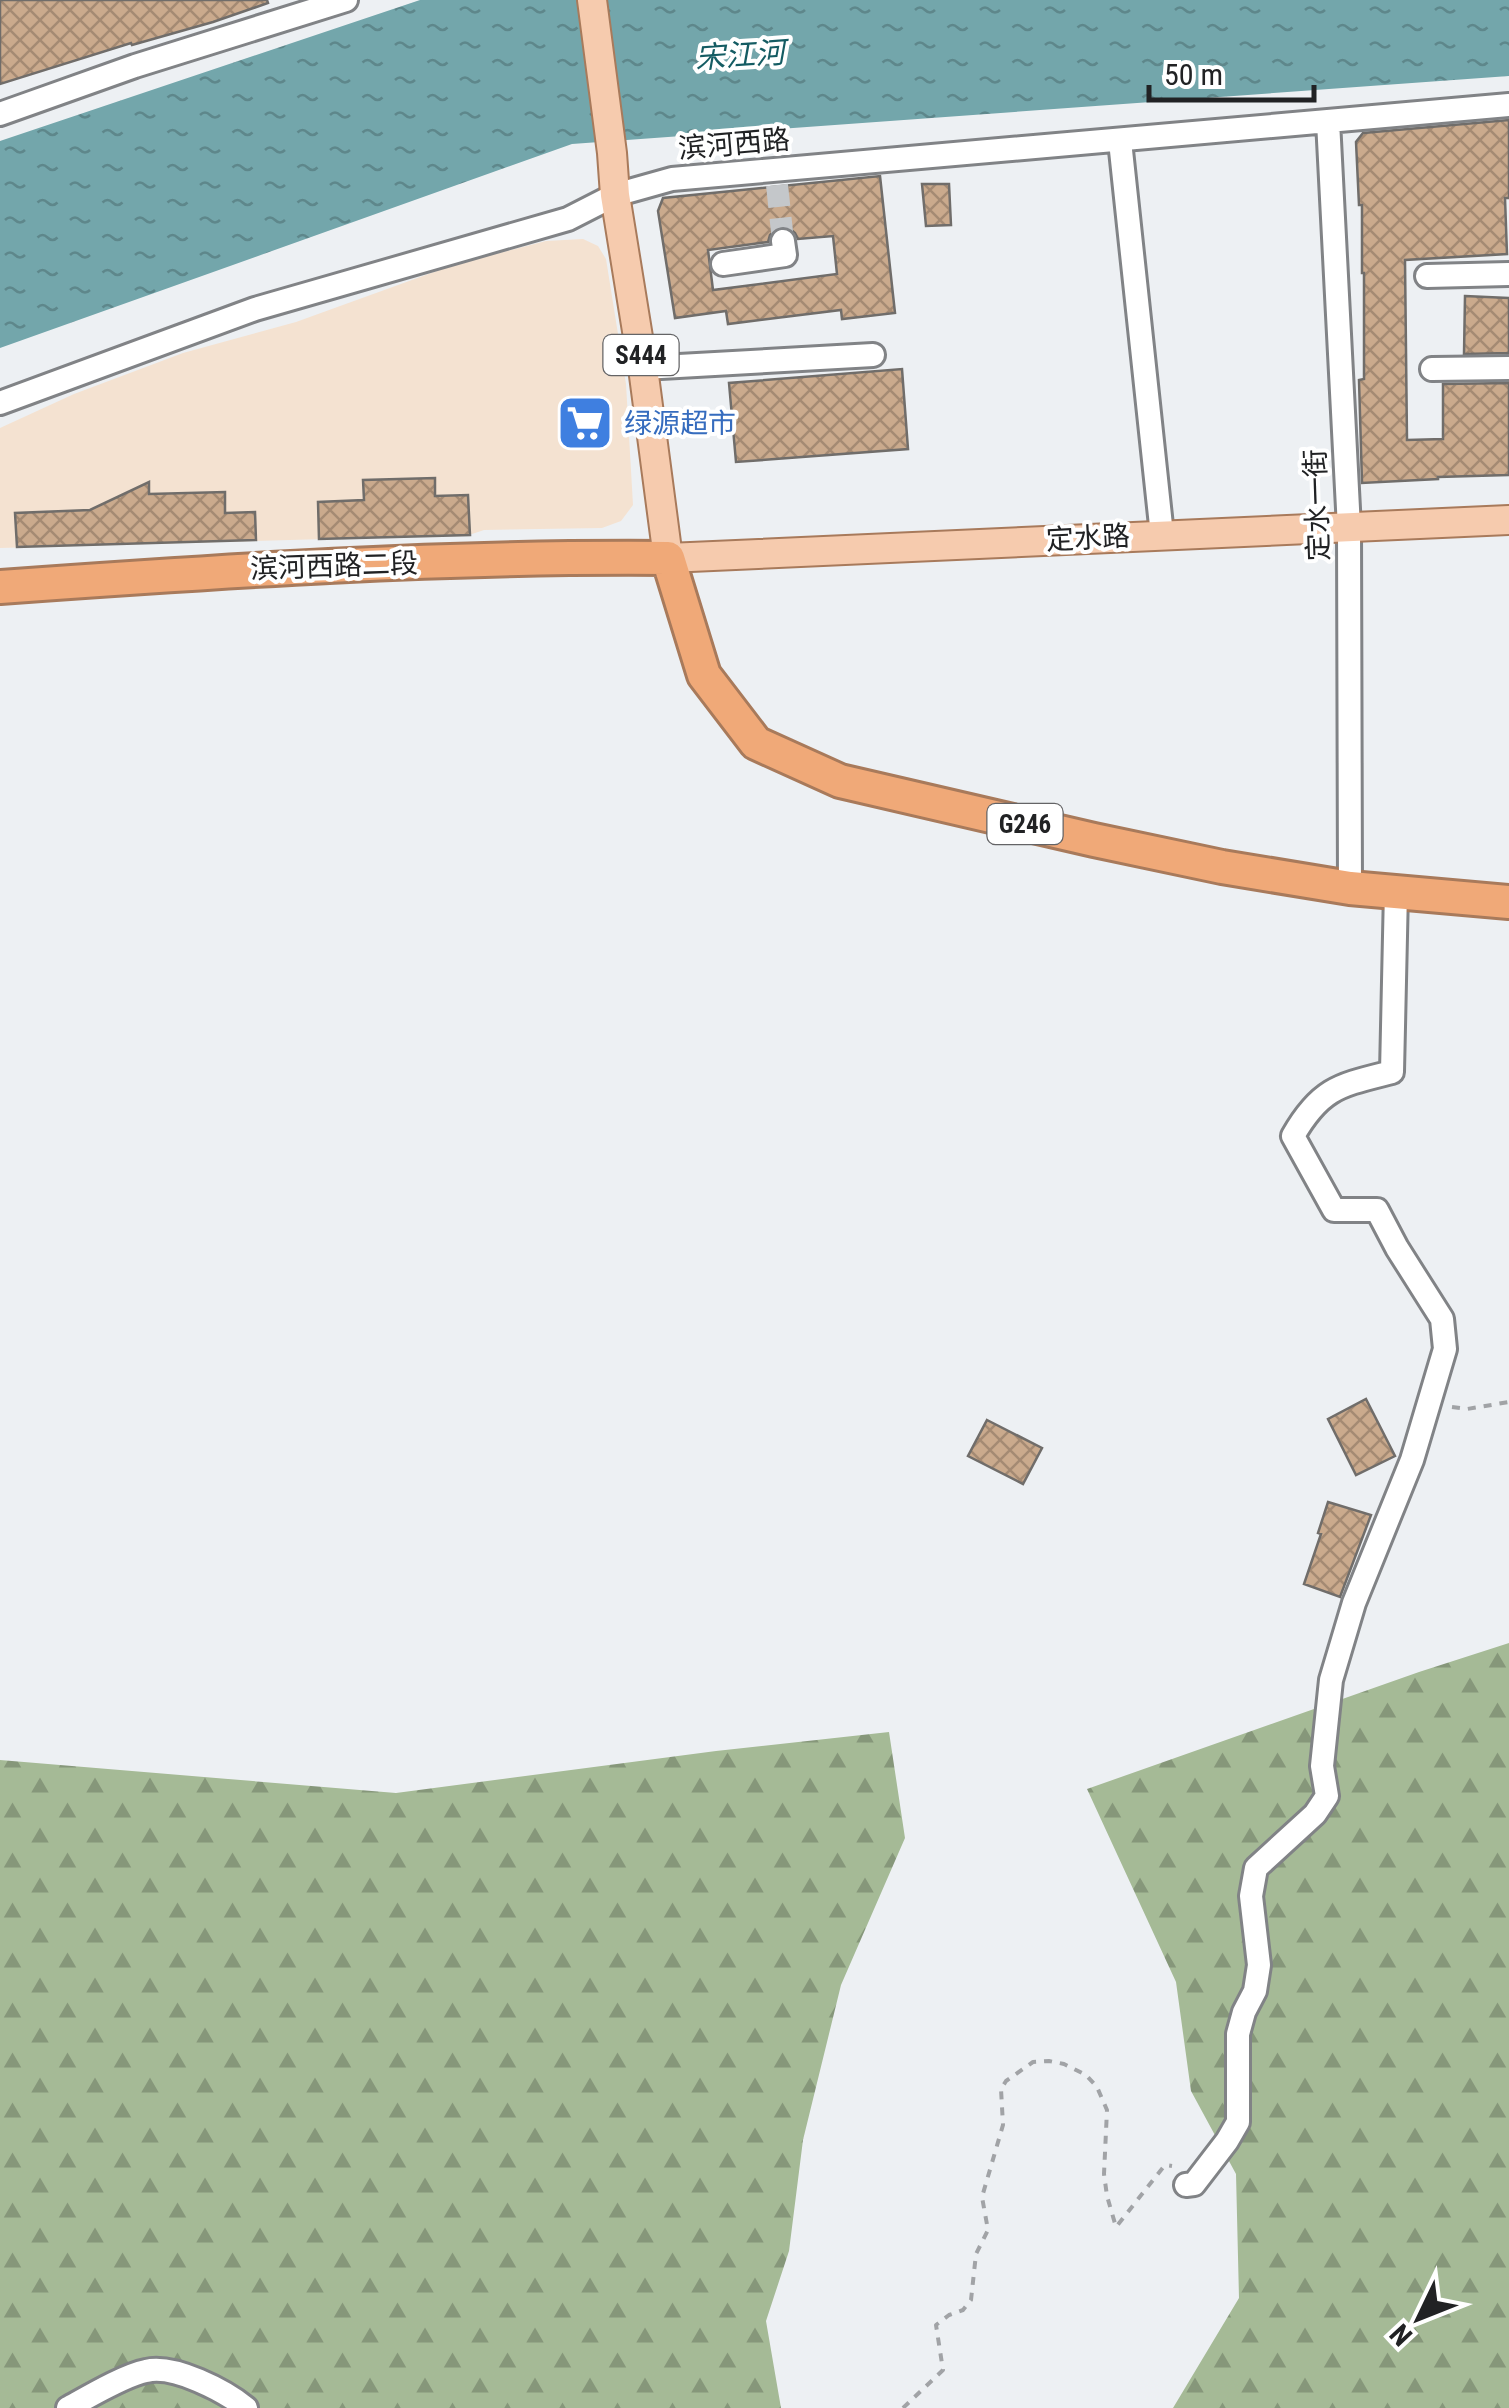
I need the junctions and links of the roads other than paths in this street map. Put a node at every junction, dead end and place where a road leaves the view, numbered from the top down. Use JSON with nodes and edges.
{"nodes":[{"id":1,"x":346,"y":0,"type":"edge"},
{"id":2,"x":592,"y":0,"type":"edge"},
{"id":3,"x":313,"y":5,"type":"edge"},
{"id":4,"x":1509,"y":105,"type":"edge"},
{"id":5,"x":0,"y":114,"type":"edge"},
{"id":6,"x":1328,"y":121,"type":"junction"},
{"id":7,"x":1120,"y":140,"type":"junction"},
{"id":8,"x":614,"y":195,"type":"junction"},
{"id":9,"x":783,"y":241,"type":"dead end"},
{"id":10,"x":722,"y":264,"type":"dead end"},
{"id":11,"x":1509,"y":274,"type":"edge"},
{"id":12,"x":1427,"y":276,"type":"dead end"},
{"id":13,"x":874,"y":354,"type":"dead end"},
{"id":14,"x":642,"y":368,"type":"junction"},
{"id":15,"x":1509,"y":368,"type":"edge"},
{"id":16,"x":1432,"y":370,"type":"dead end"},
{"id":17,"x":0,"y":403,"type":"edge"},
{"id":18,"x":1509,"y":520,"type":"edge"},
{"id":19,"x":1349,"y":528,"type":"junction"},
{"id":20,"x":1162,"y":535,"type":"junction"},
{"id":21,"x":668,"y":558,"type":"junction"},
{"id":22,"x":0,"y":587,"type":"edge"},
{"id":23,"x":1350,"y":888,"type":"junction"},
{"id":24,"x":1396,"y":892,"type":"junction"},
{"id":25,"x":1509,"y":902,"type":"edge"},
{"id":26,"x":1186,"y":2184,"type":"road end"},
{"id":27,"x":68,"y":2408,"type":"edge"},
{"id":28,"x":246,"y":2408,"type":"edge"}],
"edges":[{"from":1,"to":3,"type":"street"},
{"from":2,"to":8,"type":"main road","number":"S444"},
{"from":3,"to":5,"type":"street"},
{"from":4,"to":6,"type":"street","name":"滨河西路"},
{"from":6,"to":7,"type":"street","name":"滨河西路"},
{"from":6,"to":19,"type":"street","name":"定水一街"},
{"from":7,"to":8,"type":"street","name":"滨河西路"},
{"from":7,"to":20,"type":"street"},
{"from":8,"to":14,"type":"main road","number":"S444"},
{"from":8,"to":17,"type":"street","name":"滨河西路"},
{"from":9,"to":10,"type":"street"},
{"from":11,"to":12,"type":"street"},
{"from":13,"to":14,"type":"street"},
{"from":14,"to":21,"type":"main road","number":"S444"},
{"from":15,"to":16,"type":"street"},
{"from":18,"to":19,"type":"main road","name":"定水路"},
{"from":19,"to":20,"type":"main road","name":"定水路"},
{"from":19,"to":23,"type":"street","name":"定水一街"},
{"from":20,"to":21,"type":"main road","name":"定水路"},
{"from":21,"to":22,"type":"highway","name":"滨河西路二段"},
{"from":21,"to":23,"type":"highway","number":"G246"},
{"from":23,"to":24,"type":"highway","number":"G246"},
{"from":24,"to":25,"type":"highway","number":"G246"},
{"from":24,"to":26,"type":"street"},
{"from":27,"to":28,"type":"street"}]}
